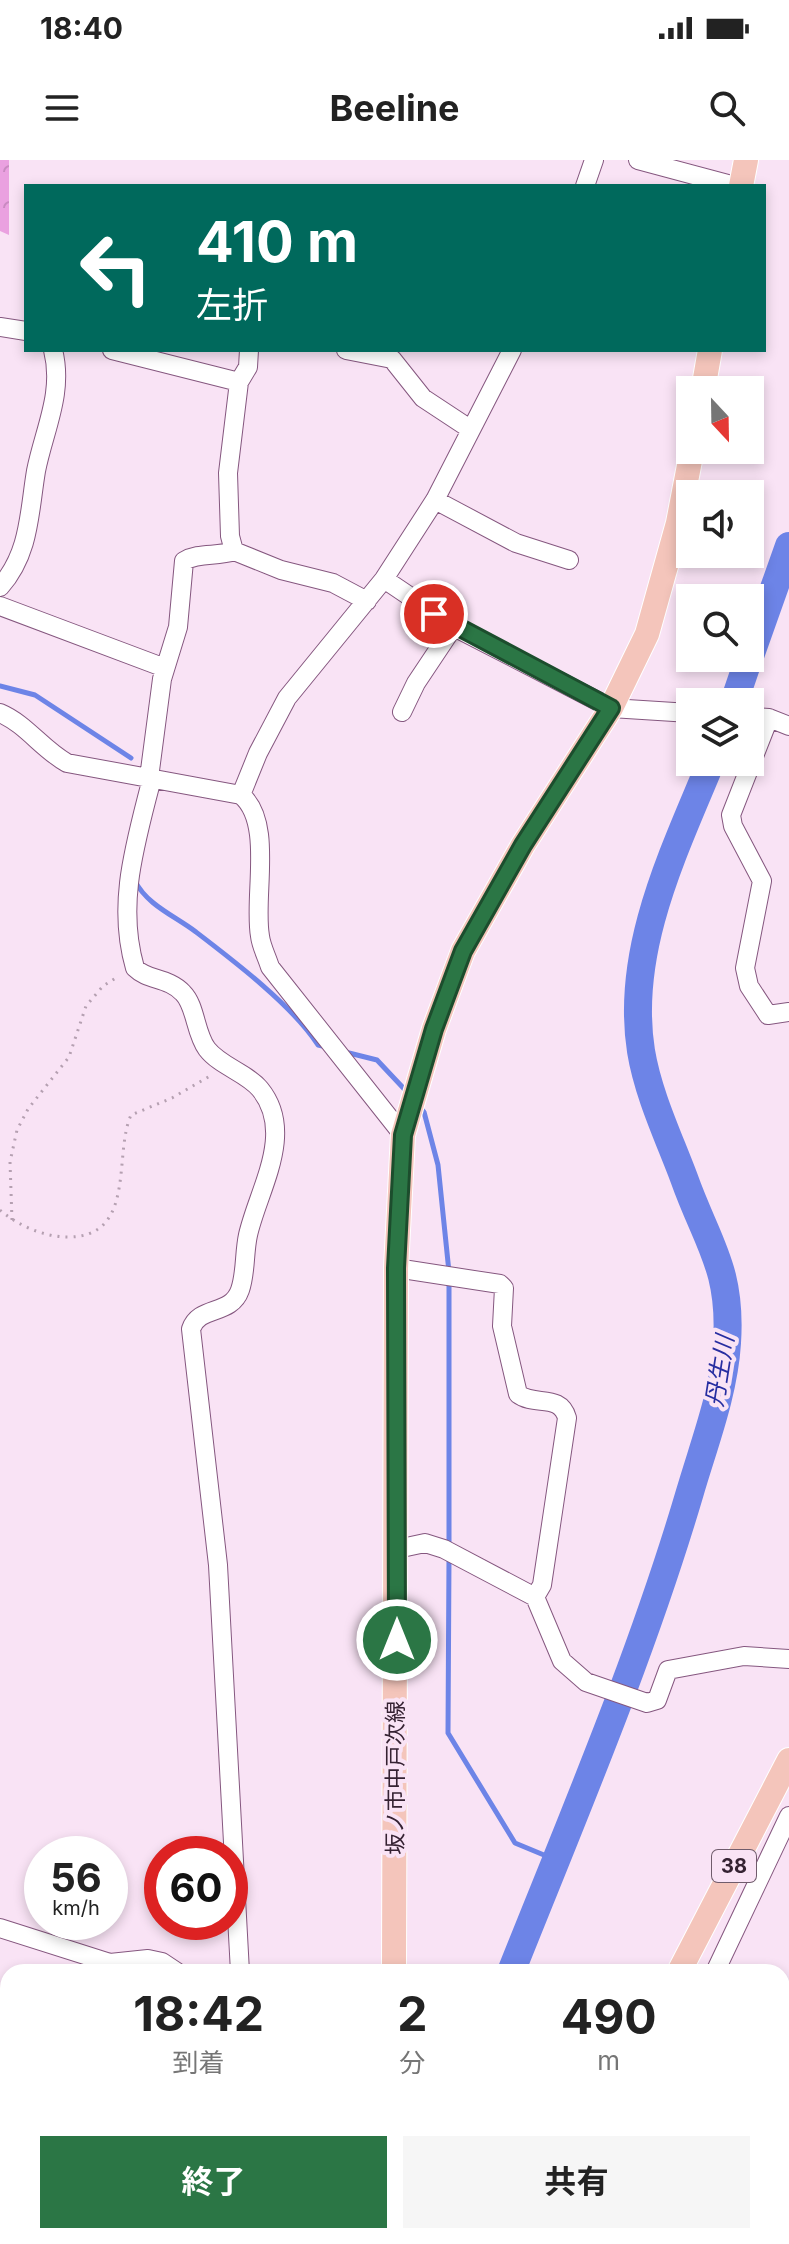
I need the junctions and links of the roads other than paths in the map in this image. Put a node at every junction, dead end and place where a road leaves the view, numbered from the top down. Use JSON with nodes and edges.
{"nodes":[{"id":1,"x":594,"y":160,"type":"edge"},
{"id":2,"x":638,"y":160,"type":"edge"},
{"id":3,"x":746,"y":160,"type":"edge"},
{"id":4,"x":586,"y":184,"type":"edge"},
{"id":5,"x":728,"y":184,"type":"edge"},
{"id":6,"x":741,"y":184,"type":"edge"},
{"id":7,"x":0,"y":327,"type":"edge"},
{"id":8,"x":24,"y":331,"type":"edge"},
{"id":9,"x":54,"y":352,"type":"edge"},
{"id":10,"x":120,"y":352,"type":"edge"},
{"id":11,"x":249,"y":352,"type":"edge"},
{"id":12,"x":356,"y":352,"type":"edge"},
{"id":13,"x":511,"y":352,"type":"edge"},
{"id":14,"x":710,"y":352,"type":"edge"},
{"id":15,"x":705,"y":376,"type":"edge"},
{"id":16,"x":239,"y":382,"type":"junction"},
{"id":17,"x":470,"y":429,"type":"junction"},
{"id":18,"x":689,"y":464,"type":"edge"},
{"id":19,"x":435,"y":500,"type":"junction"},
{"id":20,"x":234,"y":551,"type":"junction"},
{"id":21,"x":569,"y":560,"type":"dead end"},
{"id":22,"x":384,"y":579,"type":"junction"},
{"id":23,"x":0,"y":587,"type":"edge"},
{"id":24,"x":367,"y":601,"type":"junction"},
{"id":25,"x":0,"y":606,"type":"edge"},
{"id":26,"x":454,"y":626,"type":"junction"},
{"id":27,"x":165,"y":668,"type":"junction"},
{"id":28,"x":611,"y":708,"type":"junction"},
{"id":29,"x":402,"y":712,"type":"dead end"},
{"id":30,"x":676,"y":712,"type":"edge"},
{"id":31,"x":0,"y":713,"type":"edge"},
{"id":32,"x":764,"y":718,"type":"edge"},
{"id":33,"x":789,"y":726,"type":"edge"},
{"id":34,"x":743,"y":776,"type":"edge"},
{"id":35,"x":150,"y":778,"type":"junction"},
{"id":36,"x":241,"y":795,"type":"junction"},
{"id":37,"x":787,"y":1016,"type":"edge"},
{"id":38,"x":403,"y":1135,"type":"junction"},
{"id":39,"x":396,"y":1268,"type":"junction"},
{"id":40,"x":397,"y":1549,"type":"junction"},
{"id":41,"x":535,"y":1597,"type":"junction"},
{"id":42,"x":789,"y":1659,"type":"edge"},
{"id":43,"x":789,"y":1760,"type":"edge"},
{"id":44,"x":789,"y":1816,"type":"edge"},
{"id":45,"x":0,"y":1928,"type":"edge"},
{"id":46,"x":165,"y":1964,"type":"edge"},
{"id":47,"x":240,"y":1964,"type":"edge"},
{"id":48,"x":394,"y":1964,"type":"edge"},
{"id":49,"x":683,"y":1964,"type":"edge"},
{"id":50,"x":719,"y":1964,"type":"edge"}],
"edges":[{"from":1,"to":4,"type":"street"},
{"from":2,"to":5,"type":"street"},
{"from":3,"to":6,"type":"main road"},
{"from":7,"to":8,"type":"street"},
{"from":9,"to":23,"type":"street"},
{"from":10,"to":16,"type":"street"},
{"from":11,"to":16,"type":"street"},
{"from":12,"to":17,"type":"street"},
{"from":13,"to":17,"type":"street"},
{"from":14,"to":15,"type":"main road"},
{"from":16,"to":20,"type":"street"},
{"from":17,"to":19,"type":"street"},
{"from":18,"to":28,"type":"main road","name":"坂ノ市中戸次線"},
{"from":19,"to":21,"type":"street"},
{"from":19,"to":22,"type":"street"},
{"from":20,"to":24,"type":"street"},
{"from":20,"to":27,"type":"street"},
{"from":22,"to":24,"type":"street"},
{"from":22,"to":26,"type":"street"},
{"from":24,"to":36,"type":"street"},
{"from":25,"to":27,"type":"street"},
{"from":26,"to":28,"type":"street"},
{"from":26,"to":29,"type":"street"},
{"from":27,"to":35,"type":"street"},
{"from":28,"to":30,"type":"street"},
{"from":28,"to":38,"type":"main road","name":"坂ノ市中戸次線"},
{"from":31,"to":35,"type":"street"},
{"from":32,"to":33,"type":"street"},
{"from":34,"to":37,"type":"street"},
{"from":35,"to":36,"type":"street"},
{"from":35,"to":47,"type":"street"},
{"from":36,"to":38,"type":"street"},
{"from":38,"to":39,"type":"main road","name":"坂ノ市中戸次線"},
{"from":39,"to":40,"type":"main road","name":"坂ノ市中戸次線"},
{"from":39,"to":41,"type":"street"},
{"from":40,"to":41,"type":"street"},
{"from":40,"to":48,"type":"main road","name":"坂ノ市中戸次線"},
{"from":41,"to":42,"type":"street"},
{"from":43,"to":49,"type":"main road","number":"38"},
{"from":44,"to":50,"type":"street"},
{"from":45,"to":46,"type":"street"}]}
